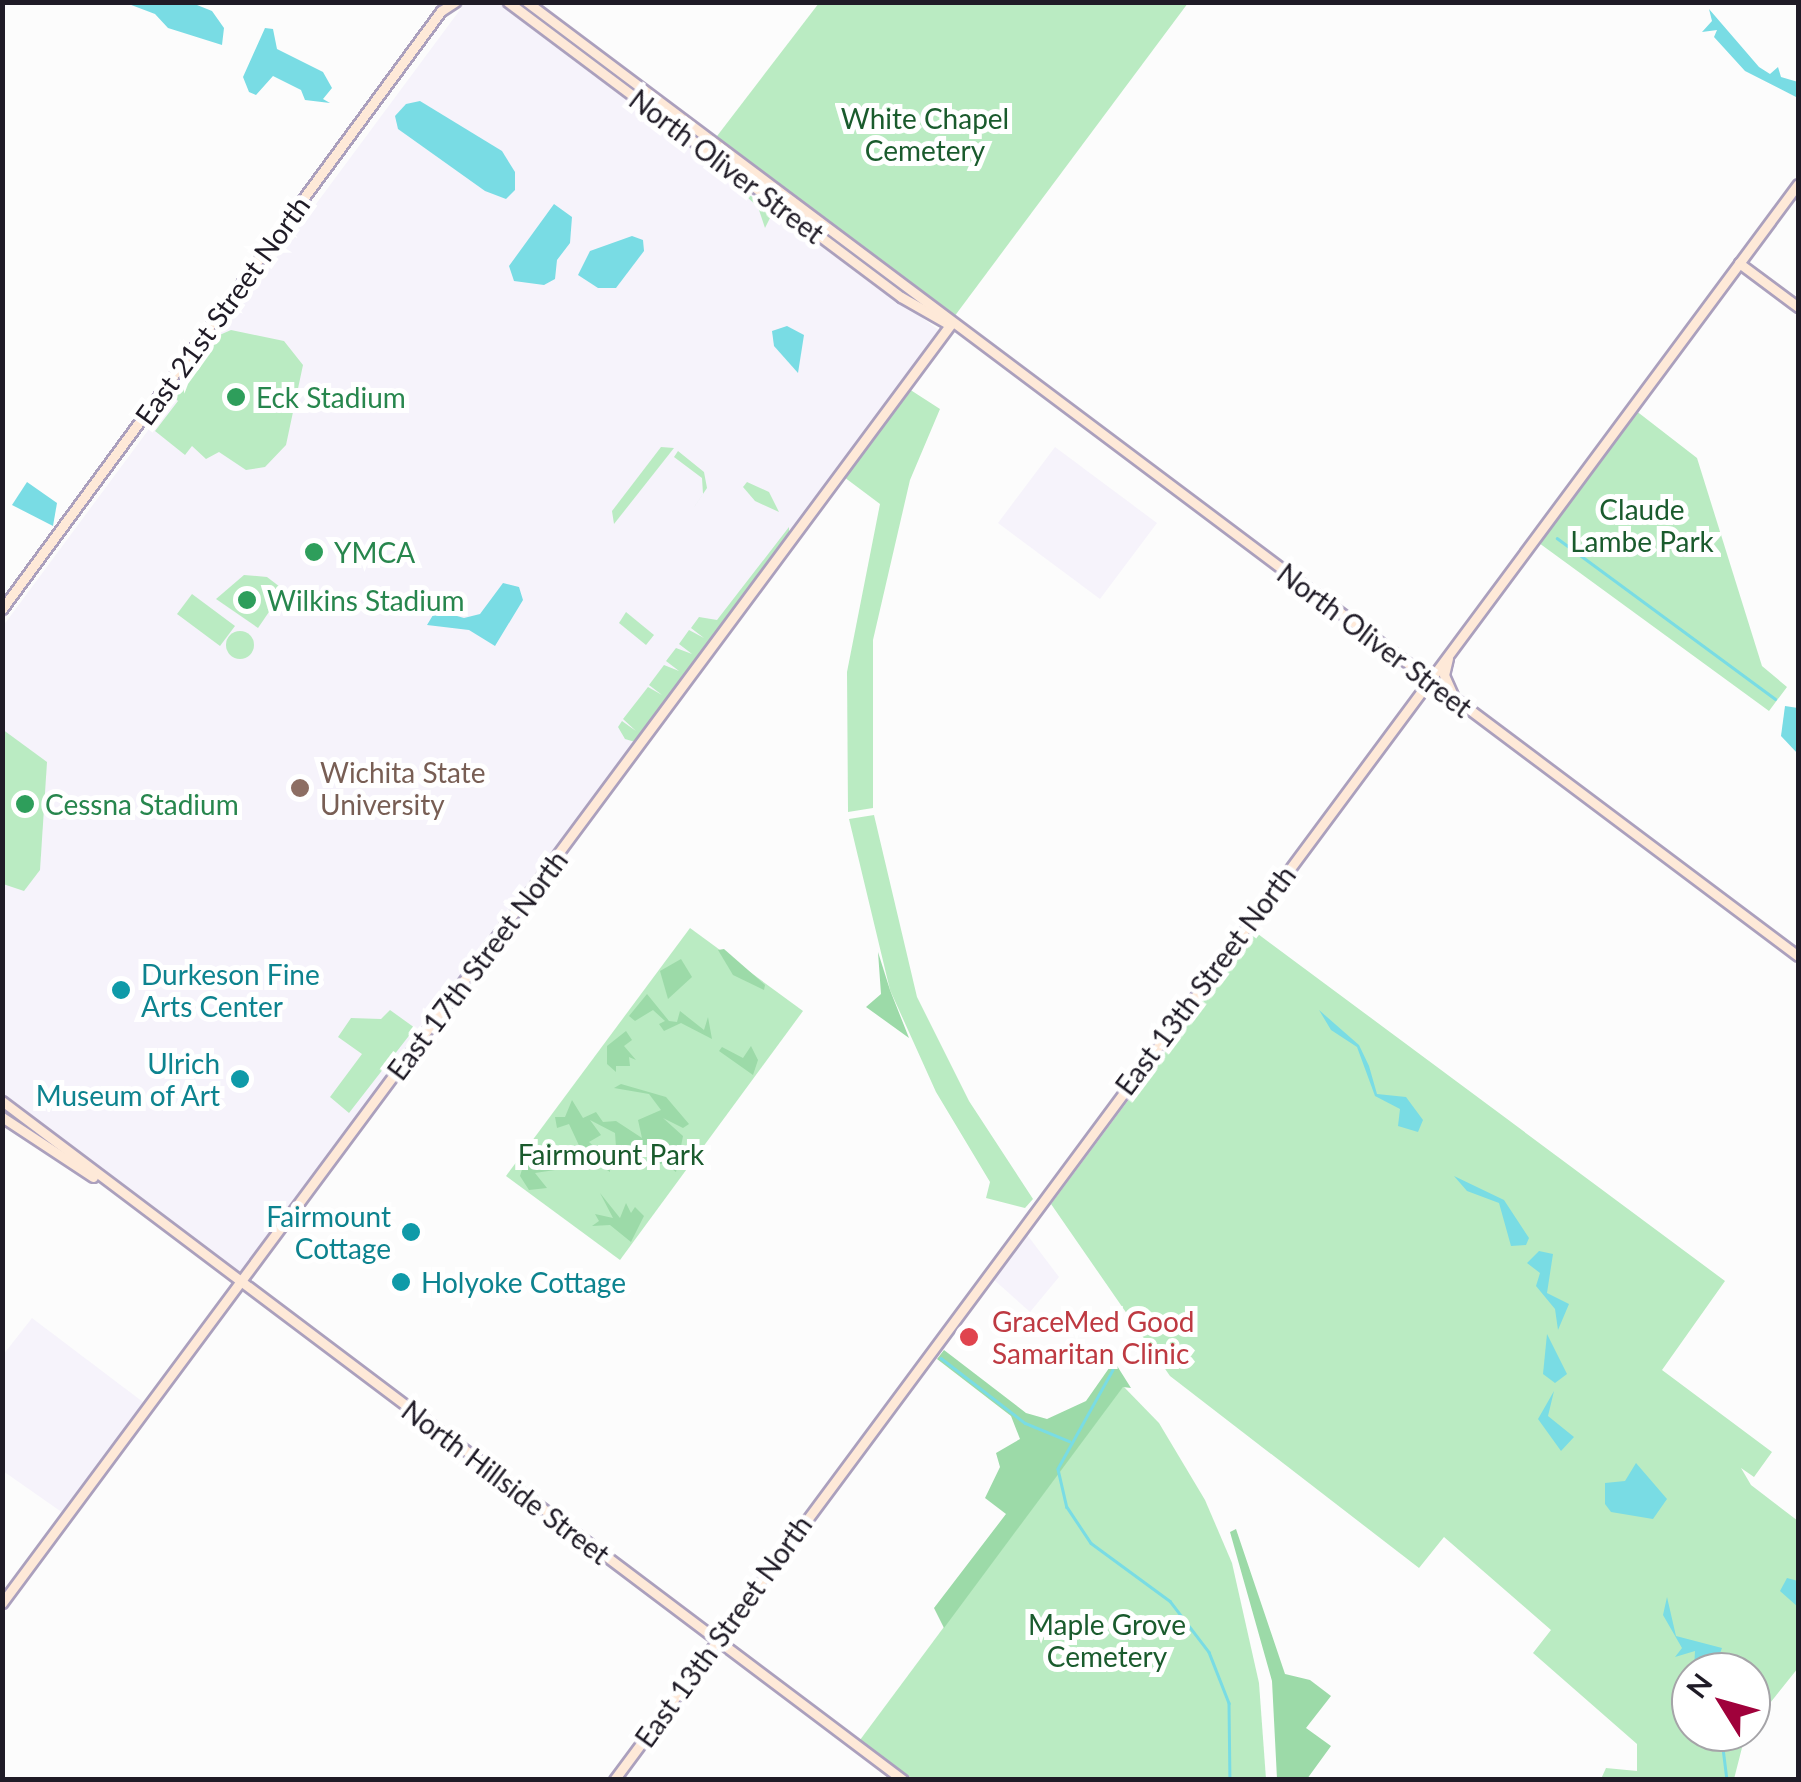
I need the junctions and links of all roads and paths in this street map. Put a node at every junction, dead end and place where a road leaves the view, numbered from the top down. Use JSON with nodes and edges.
{"nodes":[{"id":1,"x":455,"y":2,"type":"edge"},
{"id":2,"x":508,"y":2,"type":"edge"},
{"id":3,"x":528,"y":2,"type":"edge"},
{"id":4,"x":441,"y":7,"type":"edge"},
{"id":5,"x":1798,"y":184,"type":"edge"},
{"id":6,"x":1739,"y":264,"type":"junction"},
{"id":7,"x":1798,"y":307,"type":"edge"},
{"id":8,"x":950,"y":325,"type":"junction"},
{"id":9,"x":2,"y":609,"type":"edge"},
{"id":10,"x":1452,"y":648,"type":"junction"},
{"id":11,"x":1428,"y":680,"type":"junction"},
{"id":12,"x":1457,"y":701,"type":"junction"},
{"id":13,"x":1798,"y":956,"type":"edge"},
{"id":14,"x":2,"y":1100,"type":"edge"},
{"id":15,"x":2,"y":1117,"type":"edge"},
{"id":16,"x":108,"y":1184,"type":"junction"},
{"id":17,"x":241,"y":1282,"type":"junction"},
{"id":18,"x":2,"y":1603,"type":"edge"},
{"id":19,"x":714,"y":1640,"type":"junction"},
{"id":20,"x":614,"y":1780,"type":"edge"},
{"id":21,"x":902,"y":1780,"type":"edge"}],
"edges":[{"from":1,"to":4,"type":"main road","name":"East 21st Street North"},
{"from":2,"to":8,"type":"main road","name":"North Oliver Street"},
{"from":3,"to":8,"type":"main road","name":"North Oliver Street"},
{"from":4,"to":9,"type":"main road","name":"East 21st Street North"},
{"from":5,"to":6,"type":"main road","name":"East 13th Street North"},
{"from":6,"to":7,"type":"main road"},
{"from":6,"to":10,"type":"main road","name":"East 13th Street North"},
{"from":8,"to":11,"type":"main road","name":"North Oliver Street"},
{"from":8,"to":17,"type":"main road","name":"East 17th Street North"},
{"from":10,"to":11,"type":"main road","name":"East 13th Street North"},
{"from":10,"to":12,"type":"main road"},
{"from":11,"to":12,"type":"main road","name":"North Oliver Street"},
{"from":11,"to":19,"type":"main road","name":"East 13th Street North"},
{"from":12,"to":13,"type":"main road","name":"North Oliver Street"},
{"from":14,"to":16,"type":"main road","name":"North Hillside Street"},
{"from":15,"to":16,"type":"main road","name":"North Hillside Street"},
{"from":16,"to":17,"type":"main road","name":"North Hillside Street"},
{"from":17,"to":18,"type":"main road","name":"East 17th Street North"},
{"from":17,"to":19,"type":"main road","name":"North Hillside Street"},
{"from":19,"to":20,"type":"main road","name":"East 13th Street North"},
{"from":19,"to":21,"type":"main road","name":"North Hillside Street"}]}
